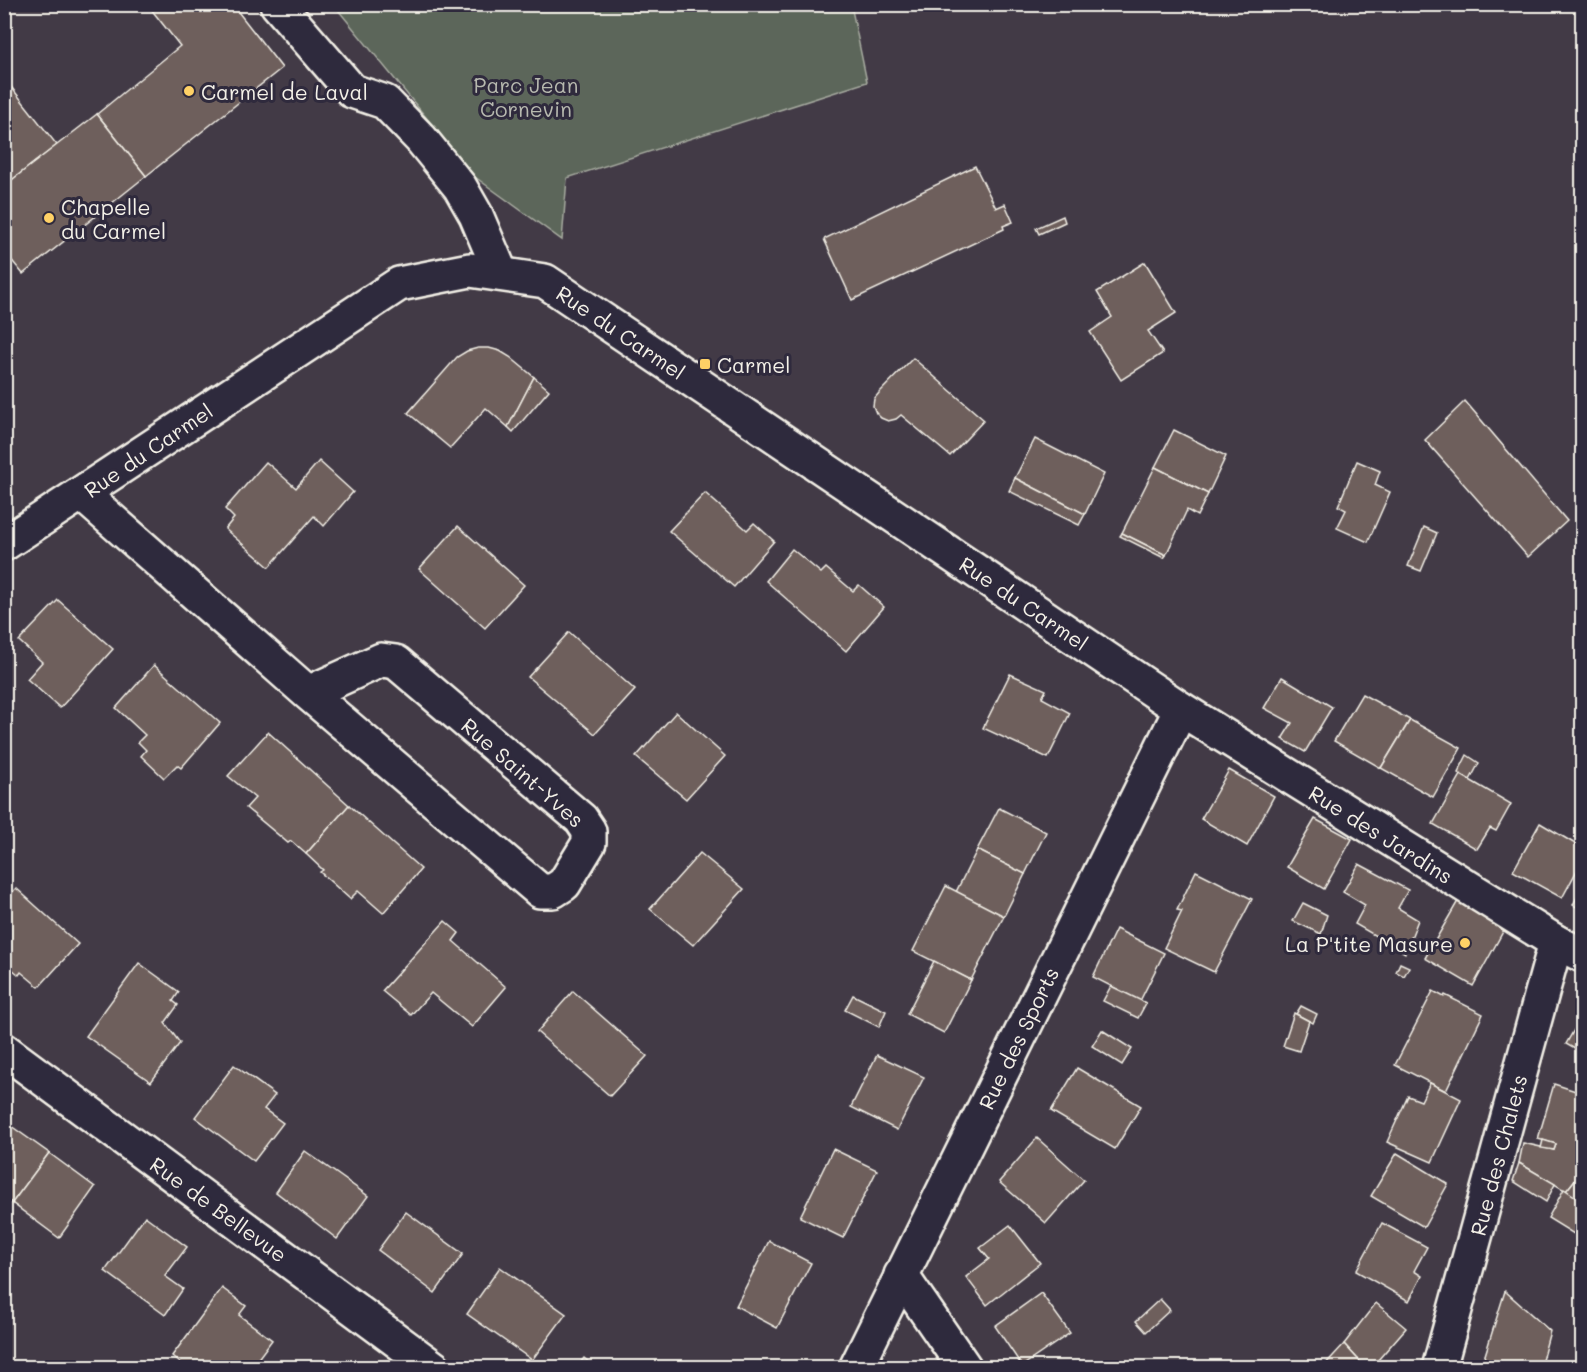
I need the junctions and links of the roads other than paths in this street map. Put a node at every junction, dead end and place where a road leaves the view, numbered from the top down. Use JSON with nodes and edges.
{"nodes":[{"id":1,"x":277,"y":4,"type":"edge"},
{"id":2,"x":501,"y":274,"type":"junction"},
{"id":3,"x":82,"y":494,"type":"junction"},
{"id":4,"x":4,"y":544,"type":"edge"},
{"id":5,"x":308,"y":693,"type":"junction"},
{"id":6,"x":1181,"y":709,"type":"junction"},
{"id":7,"x":1569,"y":948,"type":"edge"},
{"id":8,"x":4,"y":1050,"type":"edge"},
{"id":9,"x":902,"y":1275,"type":"junction"},
{"id":10,"x":434,"y":1368,"type":"edge"},
{"id":11,"x":856,"y":1368,"type":"edge"},
{"id":12,"x":965,"y":1368,"type":"edge"},
{"id":13,"x":1439,"y":1368,"type":"edge"}],
"edges":[{"from":1,"to":2,"type":"street"},
{"from":2,"to":3,"type":"street","name":"Rue du Carmel"},
{"from":2,"to":6,"type":"street","name":"Rue du Carmel"},
{"from":3,"to":4,"type":"street","name":"Rue du Carmel"},
{"from":3,"to":5,"type":"street","name":"Rue Saint-Yves"},
{"from":5,"to":5,"type":"street","name":"Rue Saint-Yves"},
{"from":6,"to":7,"type":"street","name":"Rue des Jardins"},
{"from":6,"to":9,"type":"street","name":"Rue des Sports"},
{"from":7,"to":13,"type":"street","name":"Rue des Chalets"},
{"from":8,"to":10,"type":"street","name":"Rue de Bellevue"},
{"from":9,"to":11,"type":"street","name":"Rue des Sports"},
{"from":9,"to":12,"type":"street"}]}
